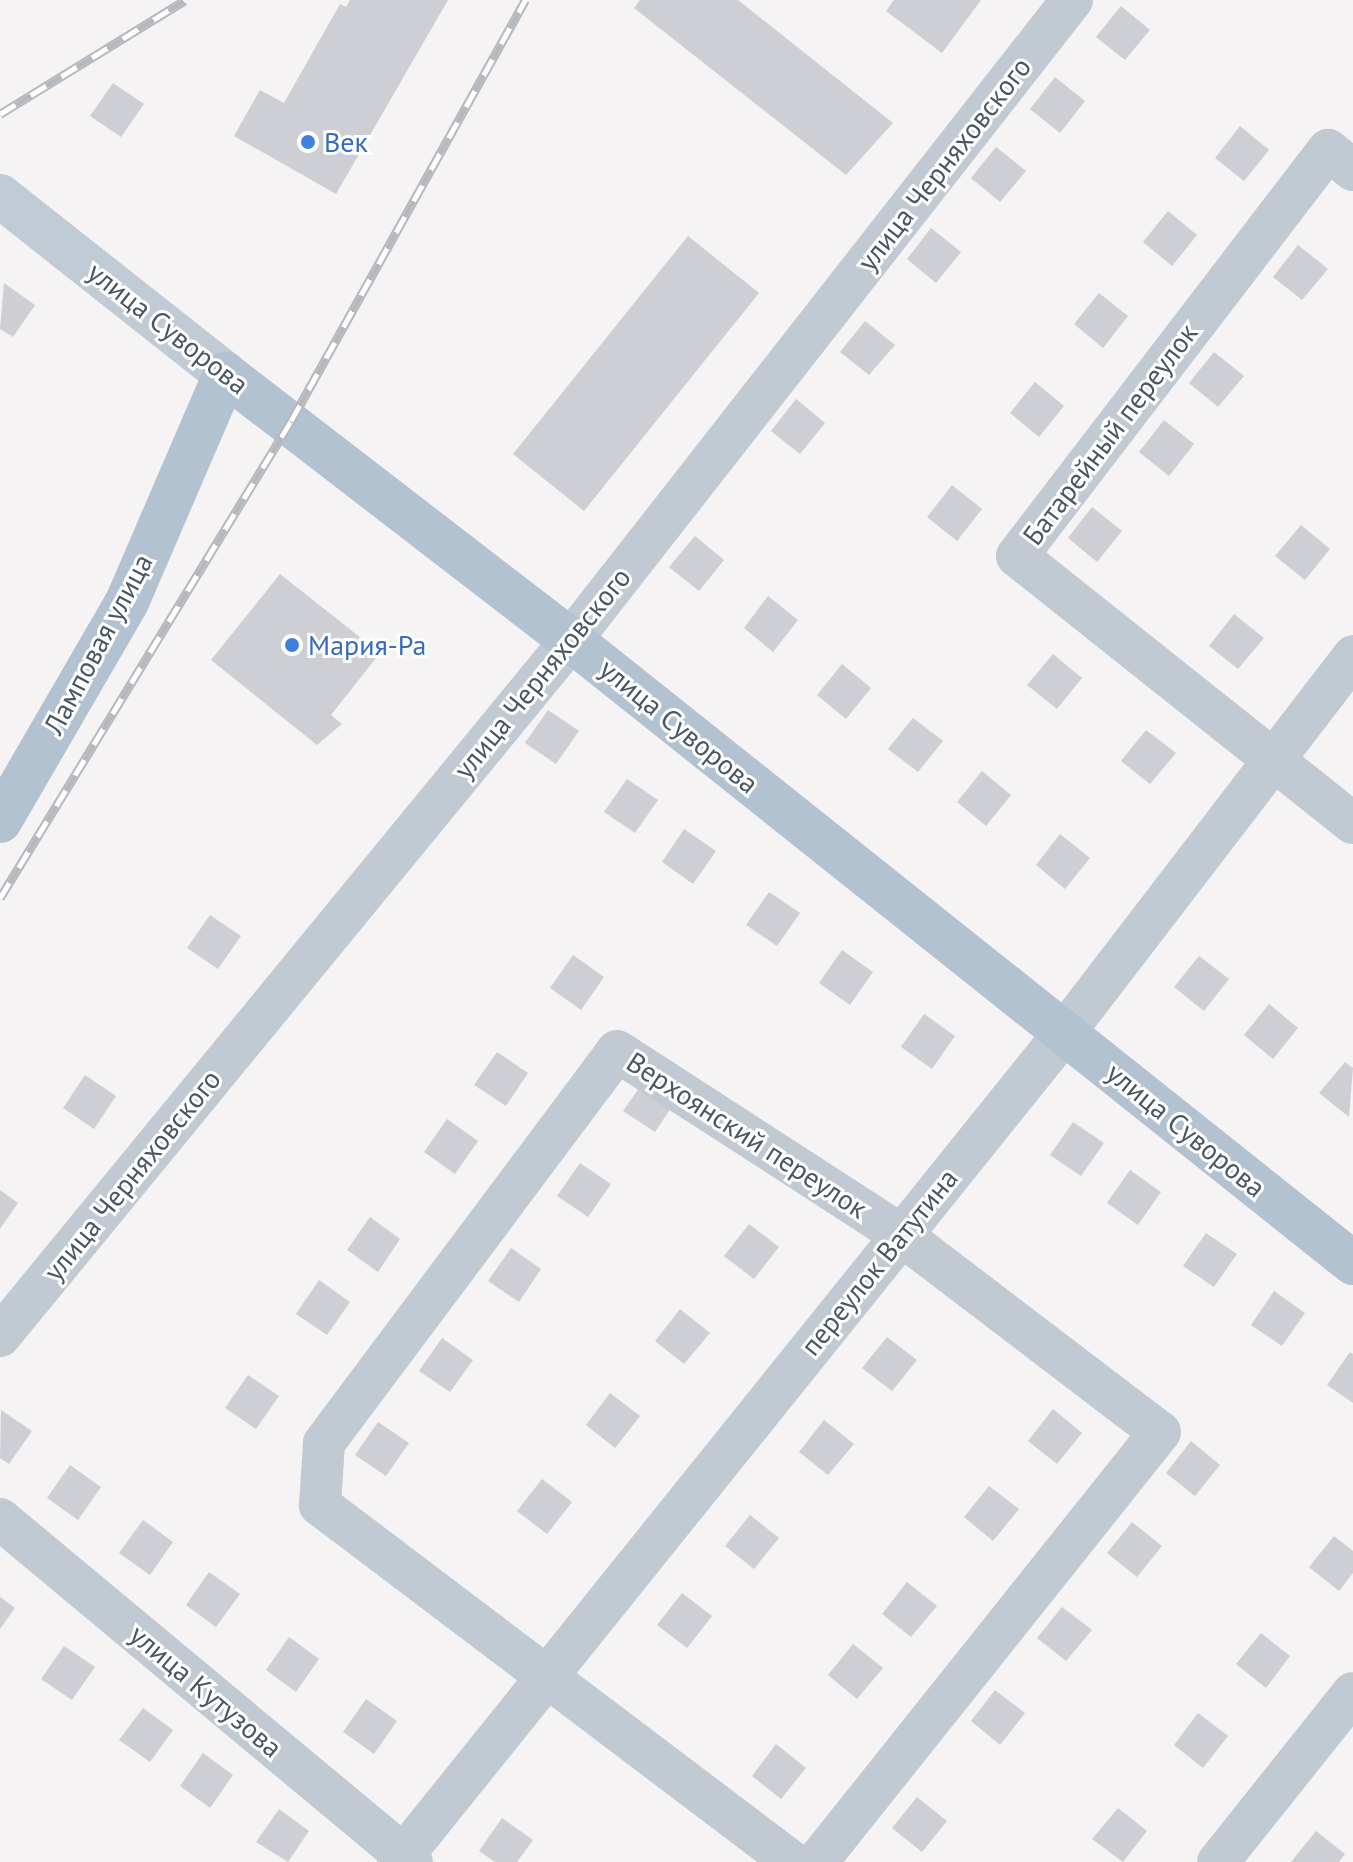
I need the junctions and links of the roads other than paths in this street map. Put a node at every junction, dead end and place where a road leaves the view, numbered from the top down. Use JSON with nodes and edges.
{"nodes":[{"id":1,"x":1072,"y":0,"type":"edge"},
{"id":2,"x":1353,"y":170,"type":"edge"},
{"id":3,"x":0,"y":196,"type":"edge"},
{"id":4,"x":225,"y":374,"type":"junction"},
{"id":5,"x":571,"y":640,"type":"junction"},
{"id":6,"x":1353,"y":656,"type":"edge"},
{"id":7,"x":1271,"y":759,"type":"junction"},
{"id":8,"x":0,"y":821,"type":"edge"},
{"id":9,"x":1353,"y":823,"type":"edge"},
{"id":10,"x":1065,"y":1032,"type":"junction"},
{"id":11,"x":901,"y":1235,"type":"junction"},
{"id":12,"x":1353,"y":1263,"type":"edge"},
{"id":13,"x":0,"y":1336,"type":"edge"},
{"id":14,"x":0,"y":1519,"type":"edge"},
{"id":15,"x":550,"y":1676,"type":"junction"},
{"id":16,"x":1353,"y":1693,"type":"edge"},
{"id":17,"x":404,"y":1860,"type":"edge"},
{"id":18,"x":792,"y":1862,"type":"edge"},
{"id":19,"x":817,"y":1862,"type":"edge"},
{"id":20,"x":1218,"y":1862,"type":"edge"}],
"edges":[{"from":1,"to":5,"type":"street","name":"улица Черняховского"},
{"from":2,"to":7,"type":"street","name":"Батарейный переулок"},
{"from":3,"to":4,"type":"street","name":"улица Суворова"},
{"from":4,"to":5,"type":"main road","name":"улица Суворова"},
{"from":4,"to":8,"type":"main road","name":"Ламповая улица"},
{"from":5,"to":10,"type":"main road","name":"улица Суворова"},
{"from":5,"to":13,"type":"street","name":"улица Черняховского"},
{"from":6,"to":7,"type":"street","name":"переулок Ватутина"},
{"from":7,"to":9,"type":"street","name":"Батарейный переулок"},
{"from":7,"to":10,"type":"street","name":"переулок Ватутина"},
{"from":10,"to":11,"type":"street","name":"переулок Ватутина"},
{"from":10,"to":12,"type":"main road","name":"улица Суворова"},
{"from":11,"to":15,"type":"street","name":"переулок Ватутина"},
{"from":11,"to":15,"type":"street","name":"Верхоянский переулок"},
{"from":11,"to":19,"type":"street","name":"Верхоянский переулок"},
{"from":14,"to":17,"type":"street","name":"улица Кутузова"},
{"from":15,"to":17,"type":"street","name":"переулок Ватутина"},
{"from":15,"to":18,"type":"street","name":"Верхоянский переулок"},
{"from":16,"to":20,"type":"street"}]}
